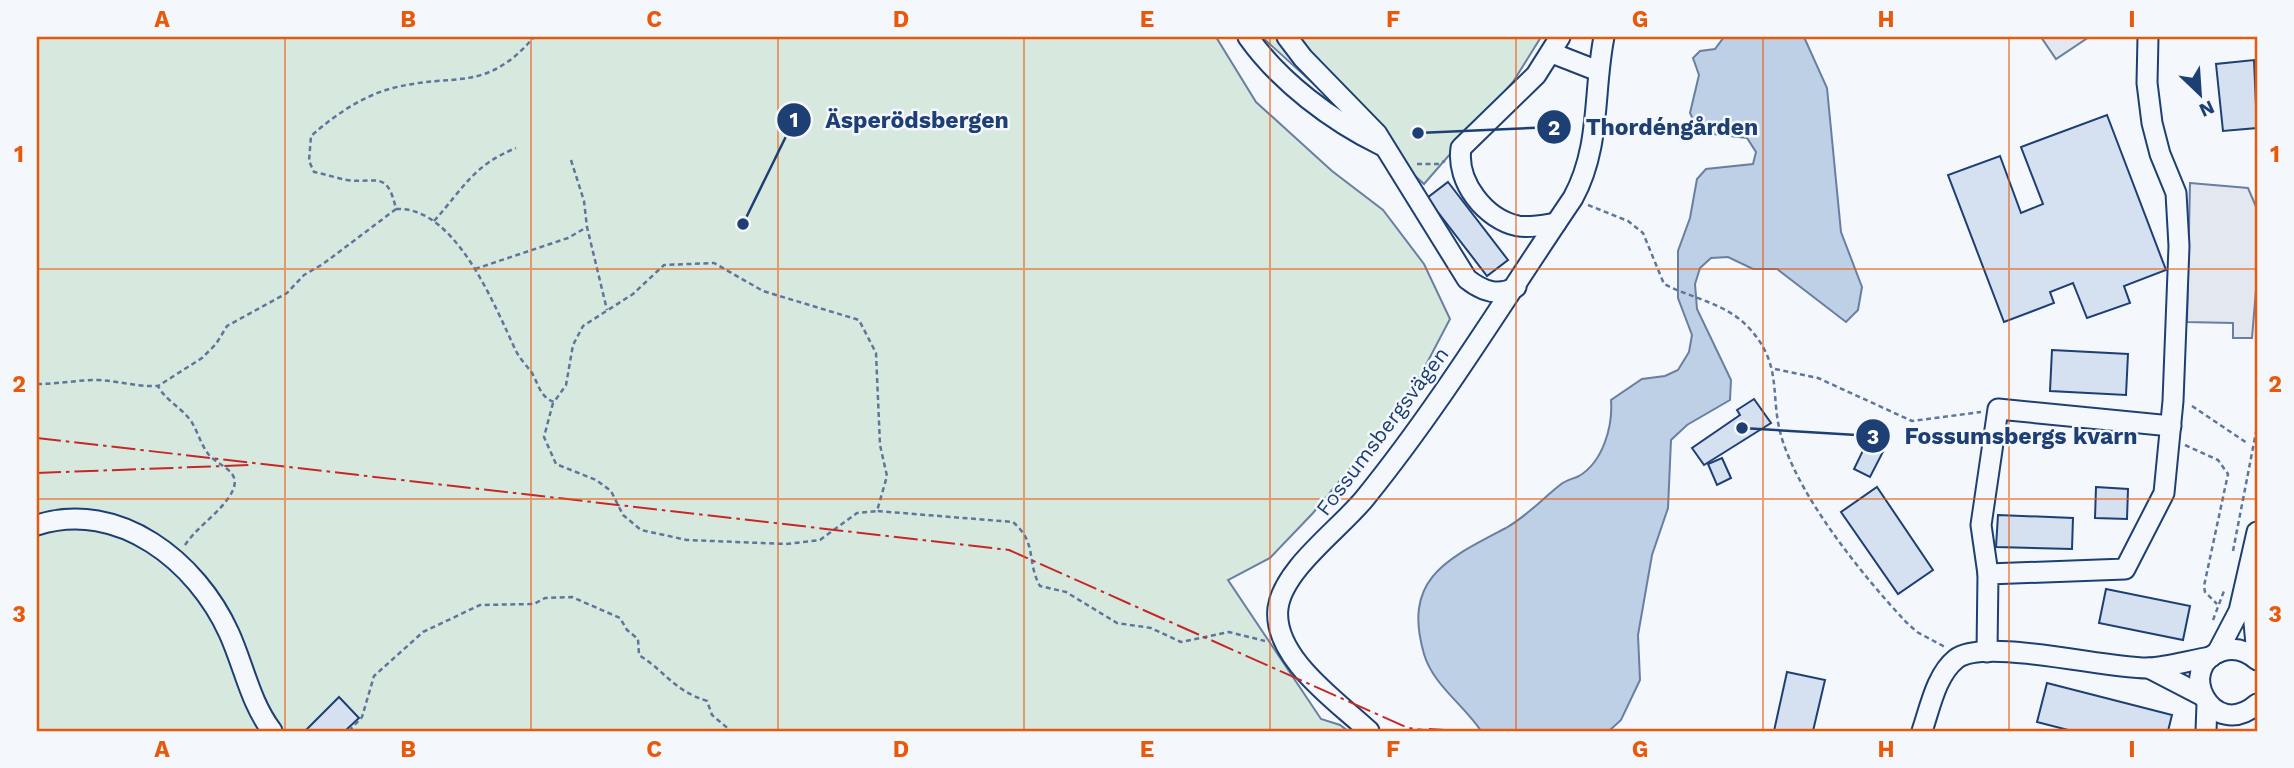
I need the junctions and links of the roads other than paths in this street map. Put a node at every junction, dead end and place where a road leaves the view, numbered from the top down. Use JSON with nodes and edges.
{"nodes":[{"id":1,"x":1248,"y":37,"type":"edge"},
{"id":2,"x":1287,"y":37,"type":"edge"},
{"id":3,"x":1604,"y":37,"type":"edge"},
{"id":4,"x":2148,"y":37,"type":"edge"},
{"id":5,"x":1556,"y":45,"type":"edge"},
{"id":6,"x":1598,"y":71,"type":"junction"},
{"id":7,"x":1385,"y":147,"type":"junction"},
{"id":8,"x":1556,"y":223,"type":"junction"},
{"id":9,"x":1516,"y":287,"type":"junction"},
{"id":10,"x":2171,"y":426,"type":"junction"},
{"id":11,"x":37,"y":525,"type":"edge"},
{"id":12,"x":2257,"y":532,"type":"edge"},
{"id":13,"x":1988,"y":574,"type":"junction"},
{"id":14,"x":2250,"y":574,"type":"junction"},
{"id":15,"x":1987,"y":652,"type":"junction"},
{"id":16,"x":2214,"y":655,"type":"junction"},
{"id":17,"x":2257,"y":658,"type":"edge"},
{"id":18,"x":2149,"y":668,"type":"junction"},
{"id":19,"x":2205,"y":700,"type":"junction"},
{"id":20,"x":2253,"y":707,"type":"edge"},
{"id":21,"x":272,"y":731,"type":"edge"},
{"id":22,"x":1369,"y":731,"type":"edge"},
{"id":23,"x":1922,"y":731,"type":"edge"},
{"id":24,"x":2206,"y":731,"type":"edge"},
{"id":25,"x":2222,"y":731,"type":"edge"}],
"edges":[{"from":1,"to":7,"type":"street"},
{"from":2,"to":7,"type":"street"},
{"from":3,"to":6,"type":"street","name":"Fossumsbergsvägen"},
{"from":4,"to":10,"type":"street"},
{"from":5,"to":6,"type":"street"},
{"from":5,"to":8,"type":"street"},
{"from":6,"to":8,"type":"street","name":"Fossumsbergsvägen"},
{"from":7,"to":9,"type":"street"},
{"from":8,"to":9,"type":"street","name":"Fossumsbergsvägen"},
{"from":9,"to":22,"type":"street","name":"Fossumsbergsvägen"},
{"from":10,"to":13,"type":"street"},
{"from":10,"to":13,"type":"street"},
{"from":11,"to":21,"type":"street"},
{"from":12,"to":14,"type":"street"},
{"from":13,"to":15,"type":"street"},
{"from":14,"to":16,"type":"street"},
{"from":14,"to":17,"type":"street"},
{"from":15,"to":18,"type":"street"},
{"from":15,"to":23,"type":"street"},
{"from":16,"to":17,"type":"street"},
{"from":16,"to":18,"type":"street"},
{"from":16,"to":19,"type":"street"},
{"from":18,"to":19,"type":"street"},
{"from":19,"to":20,"type":"street"},
{"from":19,"to":24,"type":"street"},
{"from":20,"to":25,"type":"street"}]}
